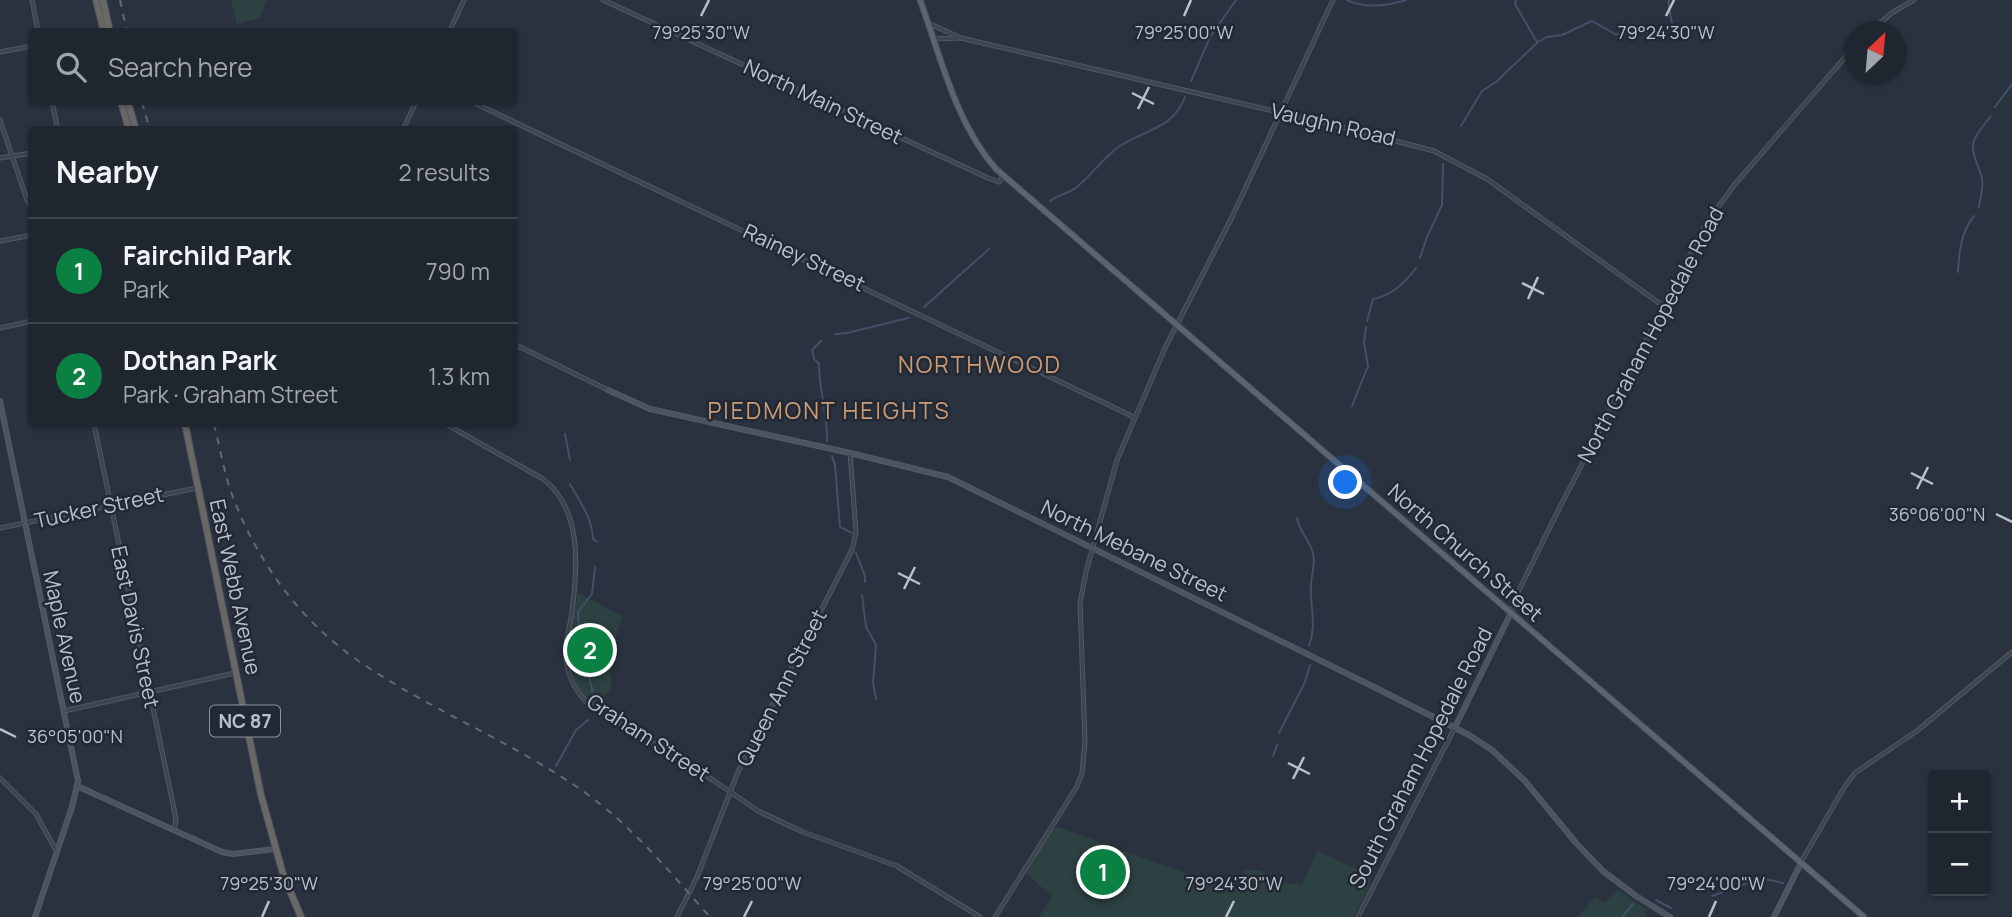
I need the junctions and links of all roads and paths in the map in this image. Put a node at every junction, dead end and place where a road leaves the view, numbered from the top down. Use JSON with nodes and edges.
{"nodes":[{"id":1,"x":32,"y":0,"type":"edge"},
{"id":2,"x":96,"y":0,"type":"edge"},
{"id":3,"x":103,"y":0,"type":"edge"},
{"id":4,"x":464,"y":0,"type":"edge"},
{"id":5,"x":603,"y":0,"type":"edge"},
{"id":6,"x":920,"y":0,"type":"edge"},
{"id":7,"x":1333,"y":0,"type":"edge"},
{"id":8,"x":1914,"y":0,"type":"edge"},
{"id":9,"x":1882,"y":21,"type":"edge"},
{"id":10,"x":928,"y":23,"type":"junction"},
{"id":11,"x":37,"y":28,"type":"edge"},
{"id":12,"x":107,"y":28,"type":"edge"},
{"id":13,"x":108,"y":28,"type":"edge"},
{"id":14,"x":451,"y":28,"type":"edge"},
{"id":15,"x":934,"y":38,"type":"junction"},
{"id":16,"x":961,"y":38,"type":"junction"},
{"id":17,"x":28,"y":47,"type":"edge"},
{"id":18,"x":0,"y":52,"type":"edge"},
{"id":19,"x":1844,"y":59,"type":"edge"},
{"id":20,"x":53,"y":105,"type":"edge"},
{"id":21,"x":122,"y":105,"type":"edge"},
{"id":22,"x":129,"y":105,"type":"edge"},
{"id":23,"x":415,"y":105,"type":"edge"},
{"id":24,"x":478,"y":105,"type":"edge"},
{"id":25,"x":1282,"y":113,"type":"junction"},
{"id":26,"x":0,"y":120,"type":"edge"},
{"id":27,"x":57,"y":126,"type":"edge"},
{"id":28,"x":127,"y":126,"type":"edge"},
{"id":29,"x":135,"y":126,"type":"edge"},
{"id":30,"x":405,"y":126,"type":"edge"},
{"id":31,"x":28,"y":154,"type":"edge"},
{"id":32,"x":12,"y":157,"type":"junction"},
{"id":33,"x":0,"y":159,"type":"edge"},
{"id":34,"x":1003,"y":176,"type":"junction"},
{"id":35,"x":28,"y":201,"type":"edge"},
{"id":36,"x":28,"y":236,"type":"edge"},
{"id":37,"x":0,"y":241,"type":"edge"},
{"id":38,"x":1663,"y":306,"type":"junction"},
{"id":39,"x":28,"y":322,"type":"edge"},
{"id":40,"x":1177,"y":325,"type":"junction"},
{"id":41,"x":0,"y":328,"type":"edge"},
{"id":42,"x":518,"y":347,"type":"edge"},
{"id":43,"x":608,"y":390,"type":"joint"},
{"id":44,"x":0,"y":401,"type":"edge"},
{"id":45,"x":1135,"y":417,"type":"junction"},
{"id":46,"x":95,"y":427,"type":"edge"},
{"id":47,"x":186,"y":427,"type":"edge"},
{"id":48,"x":451,"y":427,"type":"edge"},
{"id":49,"x":850,"y":453,"type":"junction"},
{"id":50,"x":197,"y":488,"type":"junction"},
{"id":51,"x":110,"y":506,"type":"junction"},
{"id":52,"x":25,"y":523,"type":"junction"},
{"id":53,"x":0,"y":528,"type":"edge"},
{"id":54,"x":1093,"y":548,"type":"junction"},
{"id":55,"x":1511,"y":613,"type":"junction"},
{"id":56,"x":2012,"y":652,"type":"edge"},
{"id":57,"x":235,"y":673,"type":"junction"},
{"id":58,"x":150,"y":694,"type":"junction"},
{"id":59,"x":64,"y":712,"type":"junction"},
{"id":60,"x":1455,"y":727,"type":"junction"},
{"id":61,"x":0,"y":778,"type":"edge"},
{"id":62,"x":77,"y":786,"type":"junction"},
{"id":63,"x":730,"y":792,"type":"junction"},
{"id":64,"x":174,"y":830,"type":"junction"},
{"id":65,"x":276,"y":849,"type":"junction"},
{"id":66,"x":57,"y":852,"type":"junction"},
{"id":67,"x":1801,"y":863,"type":"junction"},
{"id":68,"x":35,"y":917,"type":"edge"},
{"id":69,"x":301,"y":917,"type":"edge"},
{"id":70,"x":677,"y":917,"type":"edge"},
{"id":71,"x":980,"y":917,"type":"edge"},
{"id":72,"x":995,"y":917,"type":"edge"},
{"id":73,"x":1358,"y":917,"type":"edge"},
{"id":74,"x":1670,"y":917,"type":"edge"},
{"id":75,"x":1774,"y":917,"type":"edge"},
{"id":76,"x":1864,"y":917,"type":"edge"}],
"edges":[{"from":1,"to":11,"type":"street"},
{"from":2,"to":12,"type":"highway"},
{"from":3,"to":13,"type":"highway"},
{"from":4,"to":14,"type":"street"},
{"from":5,"to":34,"type":"street","name":"North Main Street"},
{"from":6,"to":10,"type":"main road","name":"North Church Street"},
{"from":7,"to":25,"type":"street"},
{"from":8,"to":9,"type":"street"},
{"from":10,"to":15,"type":"main road","name":"North Church Street"},
{"from":10,"to":16,"type":"street","name":"Vaughn Road"},
{"from":15,"to":16,"type":"street","name":"Vaughn Road"},
{"from":15,"to":34,"type":"main road","name":"North Church Street"},
{"from":16,"to":25,"type":"street","name":"Vaughn Road"},
{"from":17,"to":18,"type":"street"},
{"from":19,"to":38,"type":"street","name":"North Graham Hopedale Road"},
{"from":20,"to":27,"type":"street"},
{"from":21,"to":28,"type":"highway"},
{"from":22,"to":29,"type":"highway"},
{"from":23,"to":30,"type":"street"},
{"from":24,"to":45,"type":"street","name":"Rainey Street"},
{"from":25,"to":38,"type":"street","name":"Vaughn Road"},
{"from":25,"to":40,"type":"street"},
{"from":26,"to":32,"type":"street"},
{"from":31,"to":32,"type":"street"},
{"from":32,"to":33,"type":"street"},
{"from":32,"to":35,"type":"street"},
{"from":34,"to":40,"type":"main road","name":"North Church Street"},
{"from":36,"to":37,"type":"street"},
{"from":38,"to":55,"type":"street","name":"North Graham Hopedale Road"},
{"from":39,"to":41,"type":"street"},
{"from":40,"to":45,"type":"street"},
{"from":40,"to":55,"type":"main road","name":"North Church Street"},
{"from":42,"to":43,"type":"street","name":"North Mebane Street"},
{"from":43,"to":49,"type":"main road","name":"North Mebane Street"},
{"from":44,"to":52,"type":"main road","name":"Maple Avenue"},
{"from":45,"to":54,"type":"street"},
{"from":46,"to":51,"type":"street","name":"East Davis Street"},
{"from":47,"to":50,"type":"highway","name":"East Webb Avenue","number":"NC 87"},
{"from":48,"to":63,"type":"street","name":"Graham Street"},
{"from":49,"to":54,"type":"main road","name":"North Mebane Street"},
{"from":49,"to":63,"type":"street","name":"Queen Ann Street"},
{"from":50,"to":51,"type":"street","name":"Tucker Street"},
{"from":50,"to":57,"type":"highway","name":"East Webb Avenue","number":"NC 87"},
{"from":51,"to":52,"type":"street","name":"Tucker Street"},
{"from":51,"to":58,"type":"street","name":"East Davis Street"},
{"from":52,"to":53,"type":"street","name":"Tucker Street"},
{"from":52,"to":59,"type":"main road","name":"Maple Avenue"},
{"from":54,"to":60,"type":"main road","name":"North Mebane Street"},
{"from":54,"to":72,"type":"street"},
{"from":55,"to":60,"type":"main road","name":"South Graham Hopedale Road"},
{"from":55,"to":67,"type":"main road","name":"North Church Street"},
{"from":56,"to":67,"type":"street"},
{"from":57,"to":58,"type":"street"},
{"from":57,"to":65,"type":"highway","name":"East Webb Avenue","number":"NC 87"},
{"from":58,"to":59,"type":"street"},
{"from":58,"to":64,"type":"street","name":"East Davis Street"},
{"from":59,"to":62,"type":"main road","name":"Maple Avenue"},
{"from":60,"to":73,"type":"street","name":"South Graham Hopedale Road"},
{"from":60,"to":74,"type":"main road","name":"North Mebane Street"},
{"from":61,"to":66,"type":"street"},
{"from":62,"to":64,"type":"main road"},
{"from":62,"to":66,"type":"main road","name":"Maple Avenue"},
{"from":63,"to":70,"type":"street","name":"Queen Ann Street"},
{"from":63,"to":71,"type":"street","name":"Graham Street"},
{"from":64,"to":65,"type":"main road"},
{"from":65,"to":69,"type":"highway","name":"East Webb Avenue","number":"NC 87"},
{"from":66,"to":68,"type":"main road","name":"Maple Avenue"},
{"from":67,"to":75,"type":"main road"},
{"from":67,"to":76,"type":"main road","name":"North Church Street"}]}
